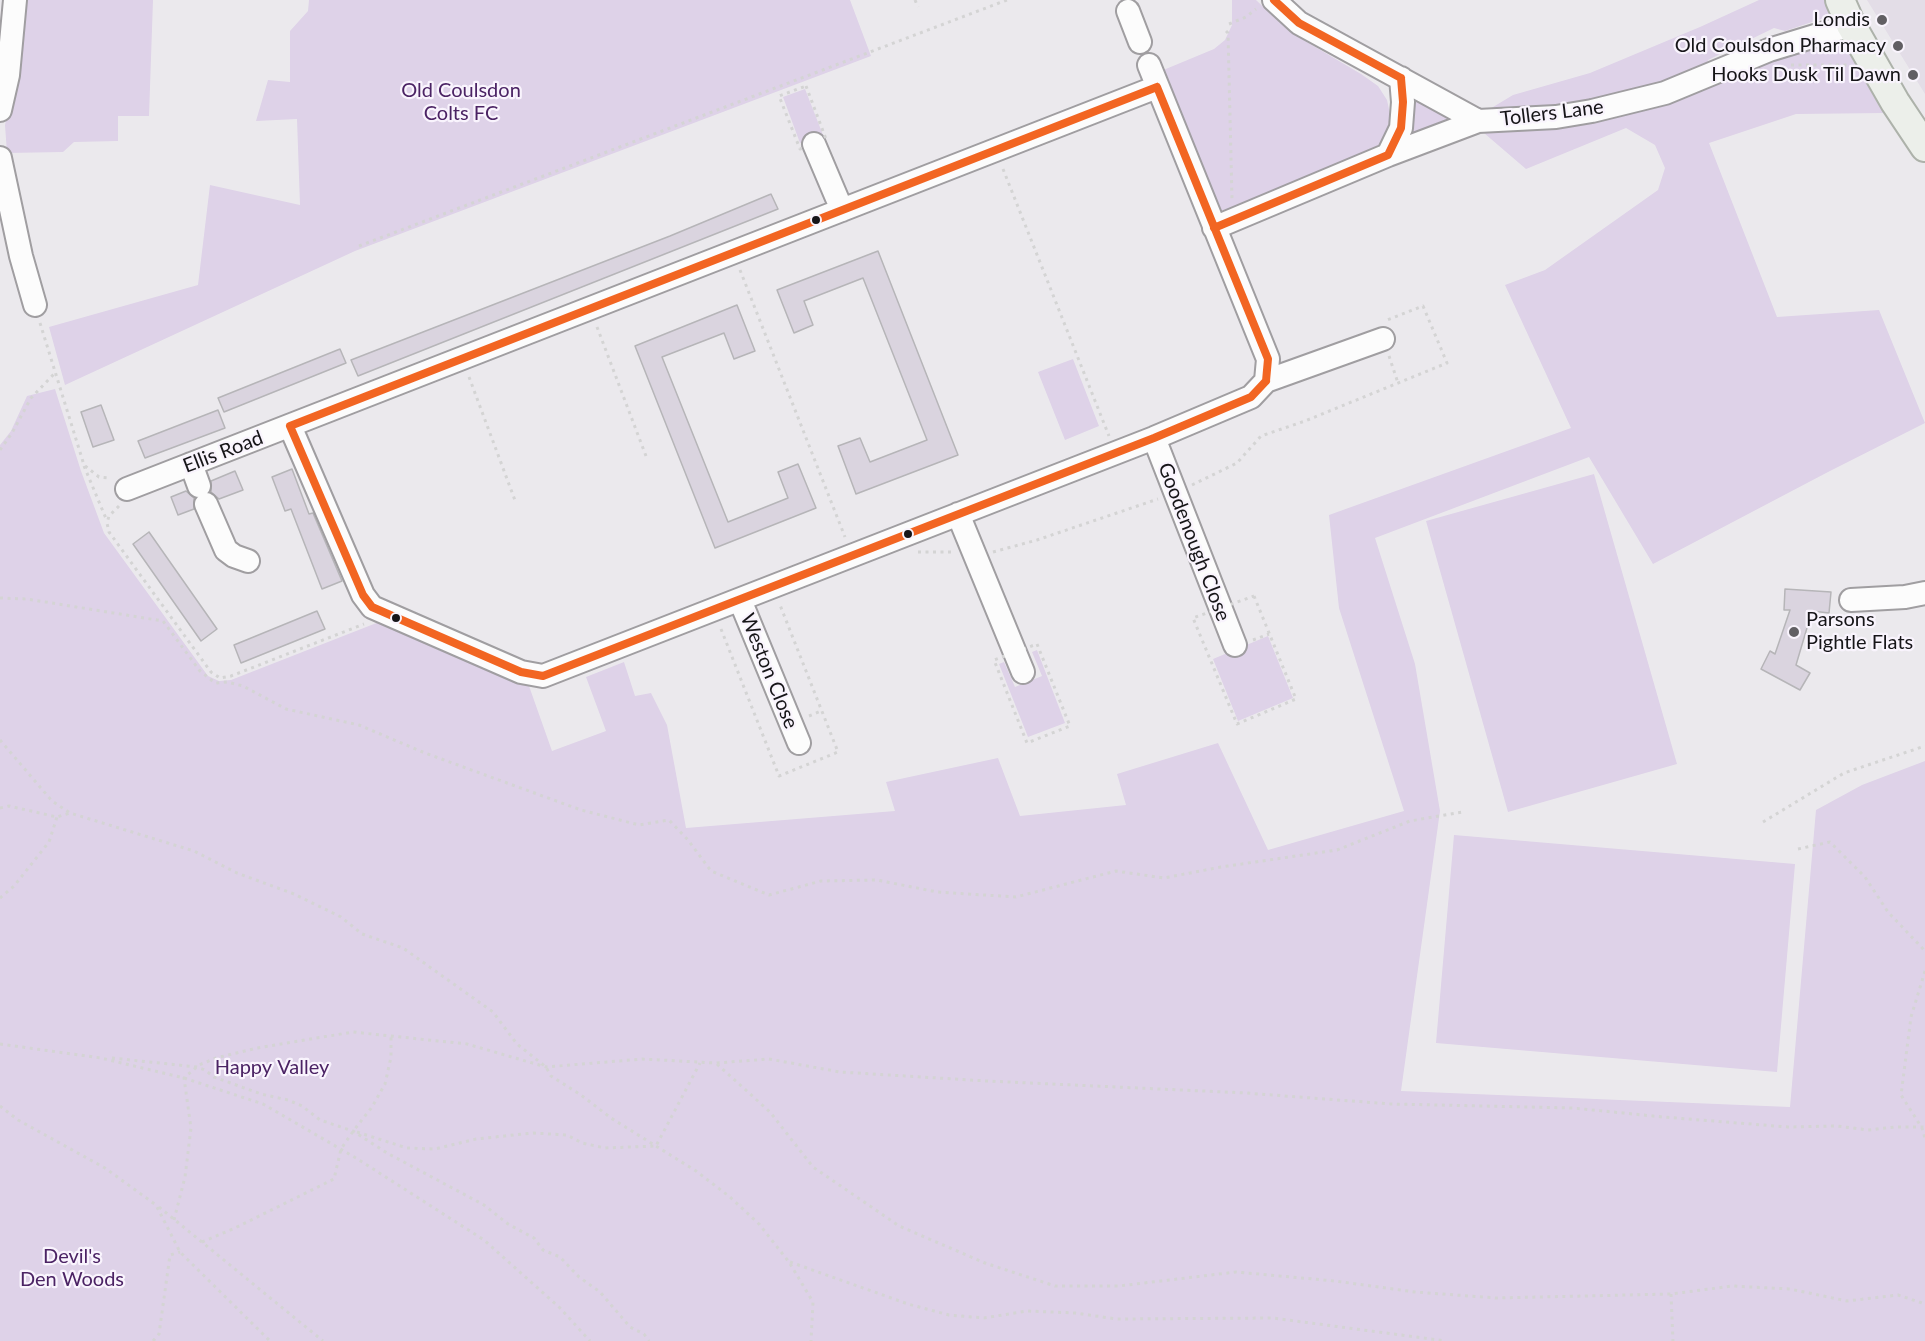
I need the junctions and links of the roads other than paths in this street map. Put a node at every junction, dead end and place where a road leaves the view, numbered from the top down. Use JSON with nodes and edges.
{"nodes":[{"id":1,"x":15,"y":0,"type":"edge"},
{"id":2,"x":1267,"y":3,"type":"edge"},
{"id":3,"x":1128,"y":11,"type":"dead end"},
{"id":4,"x":1845,"y":12,"type":"edge"},
{"id":5,"x":1140,"y":42,"type":"dead end"},
{"id":6,"x":1401,"y":78,"type":"junction"},
{"id":7,"x":0,"y":110,"type":"edge"},
{"id":8,"x":1478,"y":121,"type":"junction"},
{"id":9,"x":820,"y":141,"type":"road end"},
{"id":10,"x":1925,"y":147,"type":"edge"},
{"id":11,"x":1388,"y":155,"type":"junction"},
{"id":12,"x":0,"y":158,"type":"edge"},
{"id":13,"x":842,"y":210,"type":"junction"},
{"id":14,"x":1223,"y":224,"type":"junction"},
{"id":15,"x":35,"y":305,"type":"road end"},
{"id":16,"x":1383,"y":339,"type":"dead end"},
{"id":17,"x":1266,"y":381,"type":"junction"},
{"id":18,"x":290,"y":426,"type":"junction"},
{"id":19,"x":1154,"y":438,"type":"junction"},
{"id":20,"x":191,"y":464,"type":"junction"},
{"id":21,"x":127,"y":489,"type":"road end"},
{"id":22,"x":958,"y":514,"type":"junction"},
{"id":23,"x":248,"y":561,"type":"dead end"},
{"id":24,"x":1925,"y":593,"type":"edge"},
{"id":25,"x":740,"y":600,"type":"junction"},
{"id":26,"x":1851,"y":600,"type":"dead end"},
{"id":27,"x":1235,"y":645,"type":"dead end"},
{"id":28,"x":1019,"y":662,"type":"road end"},
{"id":29,"x":799,"y":743,"type":"dead end"}],
"edges":[{"from":1,"to":7,"type":"street"},
{"from":2,"to":6,"type":"street","name":"Tollers Lane"},
{"from":3,"to":5,"type":"street"},
{"from":4,"to":8,"type":"street","name":"Tollers Lane"},
{"from":4,"to":10,"type":"main road"},
{"from":6,"to":8,"type":"street","name":"Tollers Lane"},
{"from":6,"to":11,"type":"street"},
{"from":8,"to":11,"type":"street"},
{"from":9,"to":13,"type":"street"},
{"from":11,"to":14,"type":"street"},
{"from":12,"to":15,"type":"street"},
{"from":13,"to":14,"type":"street","name":"Ellis Road"},
{"from":13,"to":18,"type":"street","name":"Ellis Road"},
{"from":14,"to":17,"type":"street"},
{"from":16,"to":17,"type":"street"},
{"from":17,"to":19,"type":"street"},
{"from":18,"to":20,"type":"street","name":"Ellis Road"},
{"from":18,"to":25,"type":"street"},
{"from":19,"to":22,"type":"street"},
{"from":19,"to":27,"type":"street","name":"Goodenough Close"},
{"from":20,"to":21,"type":"street","name":"Ellis Road"},
{"from":20,"to":23,"type":"street"},
{"from":22,"to":25,"type":"street"},
{"from":22,"to":28,"type":"street"},
{"from":24,"to":26,"type":"street"},
{"from":25,"to":29,"type":"street","name":"Weston Close"}]}
